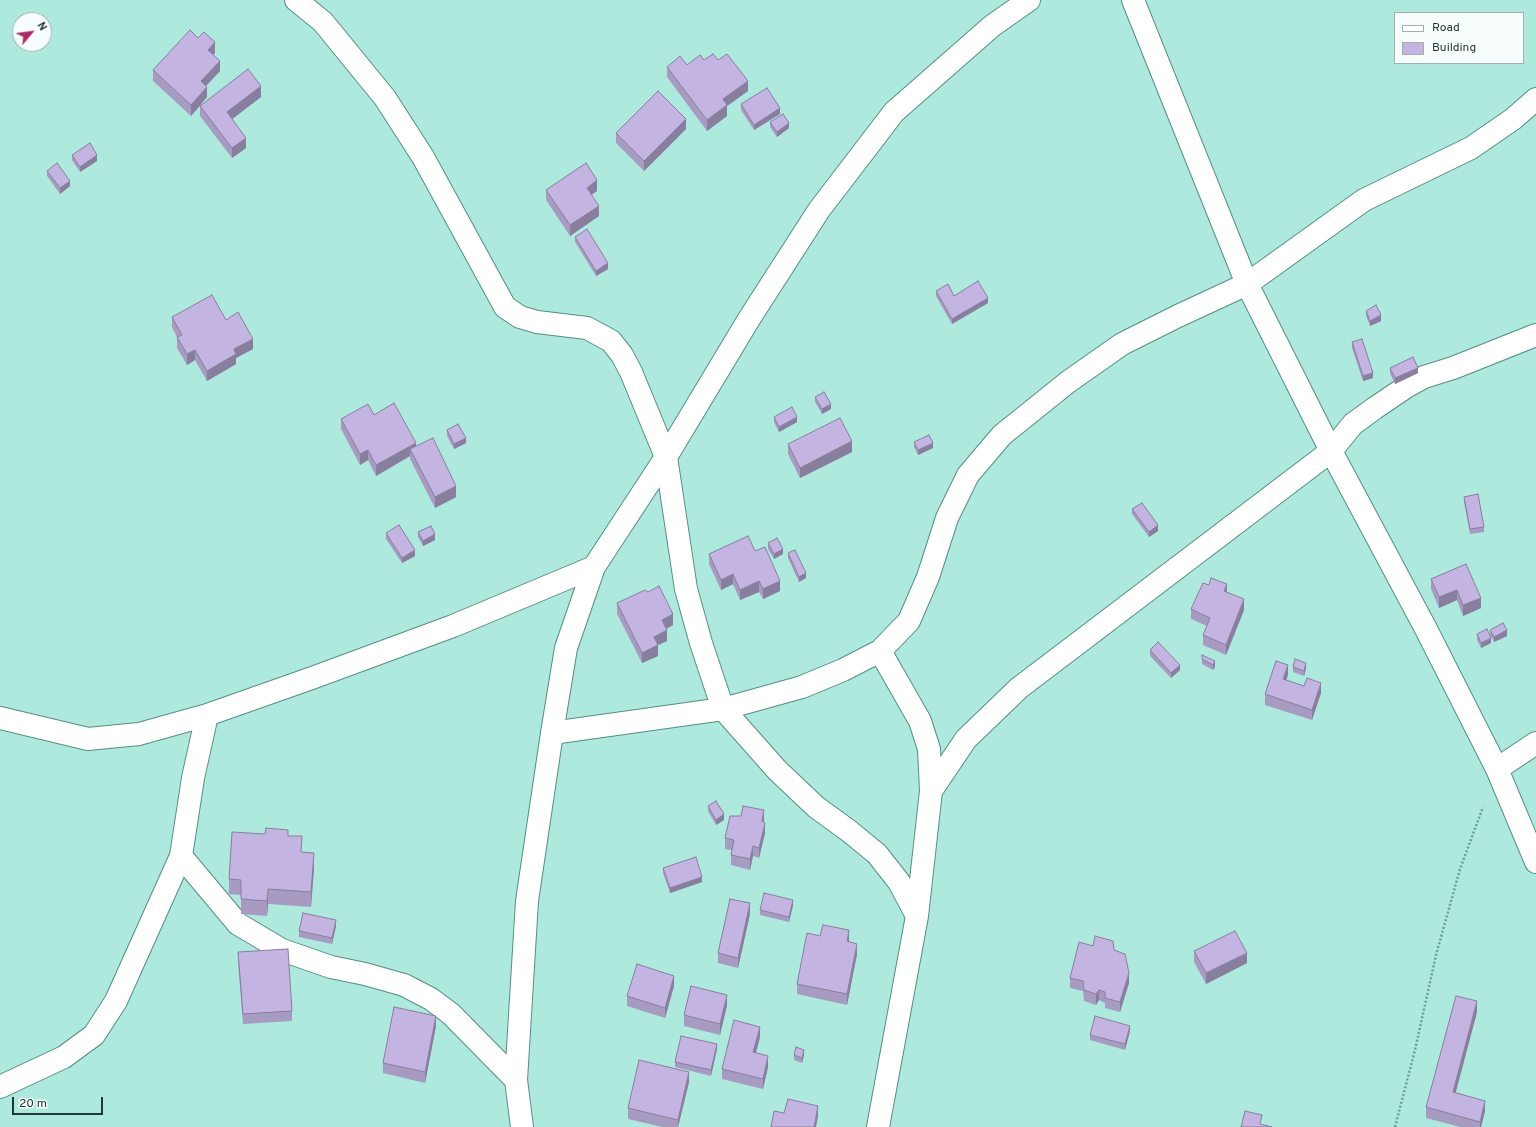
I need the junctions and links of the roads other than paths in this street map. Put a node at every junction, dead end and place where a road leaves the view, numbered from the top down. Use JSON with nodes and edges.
{"nodes":[{"id":1,"x":296,"y":0,"type":"edge"},
{"id":2,"x":1008,"y":0,"type":"edge"},
{"id":3,"x":1029,"y":0,"type":"edge"},
{"id":4,"x":1133,"y":0,"type":"edge"},
{"id":5,"x":992,"y":26,"type":"junction"},
{"id":6,"x":1536,"y":99,"type":"edge"},
{"id":7,"x":1247,"y":284,"type":"junction"},
{"id":8,"x":1536,"y":335,"type":"edge"},
{"id":9,"x":1331,"y":451,"type":"junction"},
{"id":10,"x":666,"y":457,"type":"junction"},
{"id":11,"x":594,"y":567,"type":"junction"},
{"id":12,"x":880,"y":651,"type":"junction"},
{"id":13,"x":723,"y":709,"type":"junction"},
{"id":14,"x":207,"y":715,"type":"junction"},
{"id":15,"x":0,"y":718,"type":"edge"},
{"id":16,"x":552,"y":733,"type":"junction"},
{"id":17,"x":1536,"y":743,"type":"edge"},
{"id":18,"x":1497,"y":769,"type":"junction"},
{"id":19,"x":931,"y":791,"type":"junction"},
{"id":20,"x":181,"y":856,"type":"junction"},
{"id":21,"x":1536,"y":862,"type":"edge"},
{"id":22,"x":917,"y":916,"type":"junction"},
{"id":23,"x":516,"y":1080,"type":"junction"},
{"id":24,"x":0,"y":1087,"type":"edge"},
{"id":25,"x":522,"y":1127,"type":"edge"},
{"id":26,"x":878,"y":1127,"type":"edge"}],
"edges":[{"from":1,"to":10,"type":"street"},
{"from":2,"to":5,"type":"street"},
{"from":3,"to":5,"type":"street"},
{"from":4,"to":7,"type":"street"},
{"from":5,"to":10,"type":"street"},
{"from":6,"to":7,"type":"street"},
{"from":7,"to":9,"type":"street"},
{"from":7,"to":12,"type":"street"},
{"from":8,"to":9,"type":"street"},
{"from":9,"to":18,"type":"street"},
{"from":9,"to":19,"type":"street"},
{"from":10,"to":11,"type":"street"},
{"from":10,"to":13,"type":"street"},
{"from":11,"to":14,"type":"street"},
{"from":11,"to":16,"type":"street"},
{"from":12,"to":13,"type":"street"},
{"from":12,"to":19,"type":"street"},
{"from":13,"to":16,"type":"street"},
{"from":13,"to":22,"type":"street"},
{"from":14,"to":15,"type":"street"},
{"from":14,"to":20,"type":"street"},
{"from":16,"to":23,"type":"street"},
{"from":17,"to":18,"type":"street"},
{"from":18,"to":21,"type":"street"},
{"from":19,"to":22,"type":"street"},
{"from":20,"to":23,"type":"street"},
{"from":20,"to":24,"type":"street"},
{"from":22,"to":26,"type":"street"},
{"from":23,"to":25,"type":"street"}]}
